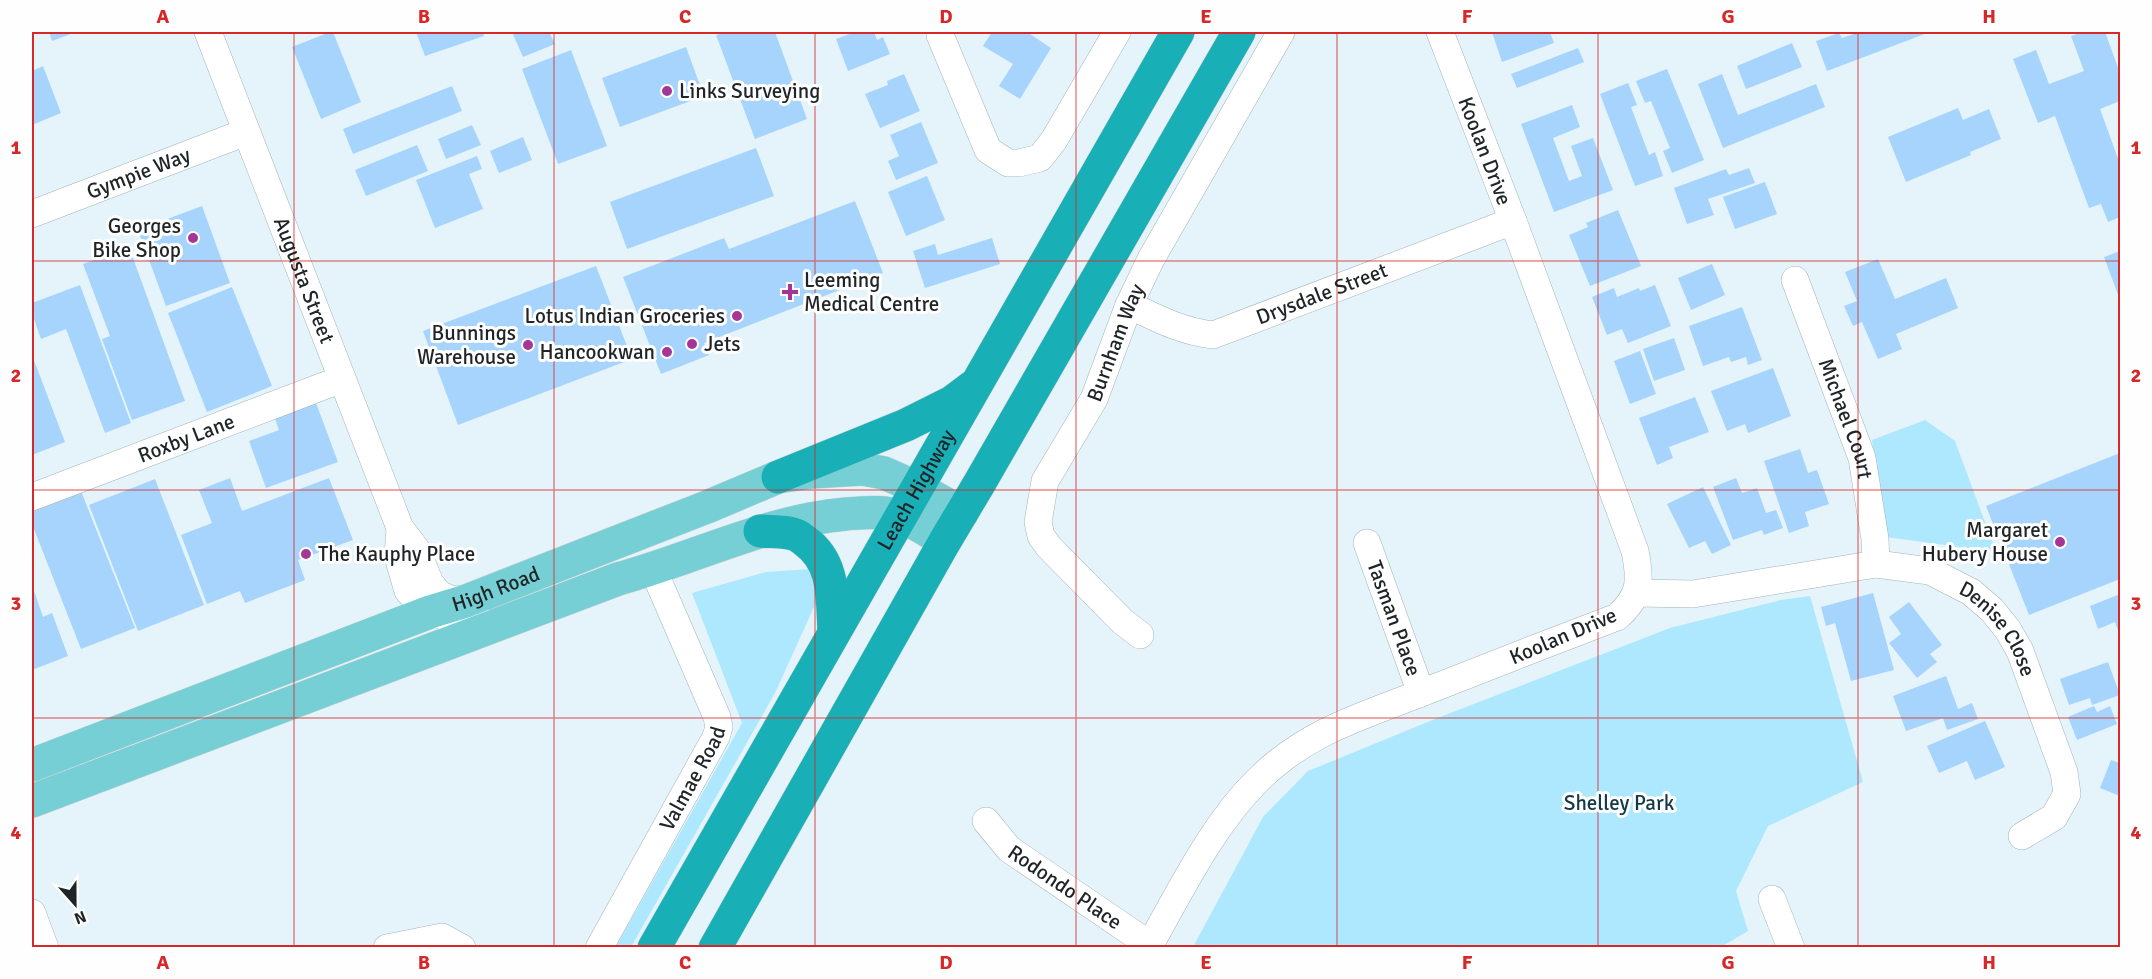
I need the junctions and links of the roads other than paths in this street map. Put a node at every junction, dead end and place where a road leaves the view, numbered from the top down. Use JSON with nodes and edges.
{"nodes":[{"id":1,"x":208,"y":32,"type":"edge"},
{"id":2,"x":1117,"y":32,"type":"edge"},
{"id":3,"x":1178,"y":32,"type":"edge"},
{"id":4,"x":1239,"y":32,"type":"edge"},
{"id":5,"x":1281,"y":32,"type":"edge"},
{"id":6,"x":1440,"y":32,"type":"edge"},
{"id":7,"x":940,"y":35,"type":"dead end"},
{"id":8,"x":246,"y":132,"type":"junction"},
{"id":9,"x":32,"y":214,"type":"edge"},
{"id":10,"x":1513,"y":221,"type":"junction"},
{"id":11,"x":1795,"y":280,"type":"dead end"},
{"id":12,"x":1130,"y":305,"type":"junction"},
{"id":13,"x":342,"y":379,"type":"junction"},
{"id":14,"x":976,"y":384,"type":"junction"},
{"id":15,"x":778,"y":477,"type":"junction"},
{"id":16,"x":916,"y":487,"type":"junction"},
{"id":17,"x":32,"y":497,"type":"edge"},
{"id":18,"x":962,"y":513,"type":"junction"},
{"id":19,"x":900,"y":516,"type":"junction"},
{"id":20,"x":400,"y":528,"type":"junction"},
{"id":21,"x":760,"y":531,"type":"junction"},
{"id":22,"x":945,"y":541,"type":"junction"},
{"id":23,"x":1367,"y":543,"type":"dead end"},
{"id":24,"x":1876,"y":564,"type":"junction"},
{"id":25,"x":652,"y":569,"type":"junction"},
{"id":26,"x":1637,"y":593,"type":"junction"},
{"id":27,"x":466,"y":601,"type":"junction"},
{"id":28,"x":419,"y":602,"type":"junction"},
{"id":29,"x":500,"y":624,"type":"junction"},
{"id":30,"x":834,"y":632,"type":"junction"},
{"id":31,"x":1140,"y":635,"type":"dead end"},
{"id":32,"x":1421,"y":693,"type":"junction"},
{"id":33,"x":32,"y":765,"type":"edge"},
{"id":34,"x":32,"y":801,"type":"edge"},
{"id":35,"x":986,"y":820,"type":"dead end"},
{"id":36,"x":2022,"y":836,"type":"dead end"},
{"id":37,"x":1772,"y":899,"type":"dead end"},
{"id":38,"x":32,"y":913,"type":"edge"},
{"id":39,"x":1149,"y":946,"type":"edge"},
{"id":40,"x":45,"y":948,"type":"edge"},
{"id":41,"x":387,"y":948,"type":"edge"},
{"id":42,"x":462,"y":948,"type":"edge"},
{"id":43,"x":599,"y":948,"type":"edge"},
{"id":44,"x":654,"y":948,"type":"edge"},
{"id":45,"x":715,"y":948,"type":"edge"},
{"id":46,"x":1791,"y":948,"type":"edge"}],
"edges":[{"from":1,"to":8,"type":"street","name":"Augusta Street"},
{"from":2,"to":7,"type":"street"},
{"from":3,"to":14,"type":"highway","name":"Leach Highway"},
{"from":4,"to":18,"type":"highway"},
{"from":5,"to":12,"type":"street","name":"Burnham Way"},
{"from":6,"to":10,"type":"street","name":"Koolan Drive"},
{"from":8,"to":9,"type":"street","name":"Gympie Way"},
{"from":8,"to":13,"type":"street","name":"Augusta Street"},
{"from":10,"to":12,"type":"street","name":"Drysdale Street"},
{"from":10,"to":26,"type":"street","name":"Koolan Drive"},
{"from":11,"to":24,"type":"street","name":"Michael Court"},
{"from":12,"to":31,"type":"street","name":"Burnham Way"},
{"from":13,"to":17,"type":"street","name":"Roxby Lane"},
{"from":13,"to":20,"type":"street","name":"Augusta Street"},
{"from":14,"to":15,"type":"highway"},
{"from":14,"to":16,"type":"highway","name":"Leach Highway"},
{"from":15,"to":16,"type":"main road","name":"High Road"},
{"from":15,"to":27,"type":"main road","name":"High Road"},
{"from":16,"to":18,"type":"main road","name":"High Road"},
{"from":16,"to":19,"type":"highway","name":"Leach Highway"},
{"from":18,"to":22,"type":"highway"},
{"from":19,"to":21,"type":"main road","name":"High Road"},
{"from":19,"to":22,"type":"main road","name":"High Road"},
{"from":19,"to":30,"type":"highway","name":"Leach Highway"},
{"from":20,"to":27,"type":"street","name":"Augusta Street"},
{"from":20,"to":28,"type":"street","name":"Augusta Street"},
{"from":21,"to":25,"type":"main road","name":"High Road"},
{"from":21,"to":30,"type":"highway"},
{"from":22,"to":45,"type":"highway"},
{"from":23,"to":32,"type":"street","name":"Tasman Place"},
{"from":24,"to":26,"type":"street","name":"Denise Close"},
{"from":24,"to":36,"type":"street","name":"Denise Close"},
{"from":25,"to":29,"type":"main road","name":"High Road"},
{"from":25,"to":43,"type":"street","name":"Valmae Road"},
{"from":26,"to":32,"type":"street","name":"Koolan Drive"},
{"from":27,"to":28,"type":"main road","name":"High Road"},
{"from":28,"to":29,"type":"street"},
{"from":28,"to":33,"type":"main road","name":"High Road"},
{"from":29,"to":34,"type":"main road","name":"High Road"},
{"from":30,"to":44,"type":"highway","name":"Leach Highway"},
{"from":32,"to":39,"type":"street","name":"Koolan Drive"},
{"from":35,"to":39,"type":"street","name":"Rodondo Place"},
{"from":37,"to":46,"type":"street"},
{"from":38,"to":40,"type":"street"},
{"from":41,"to":42,"type":"street"}]}
